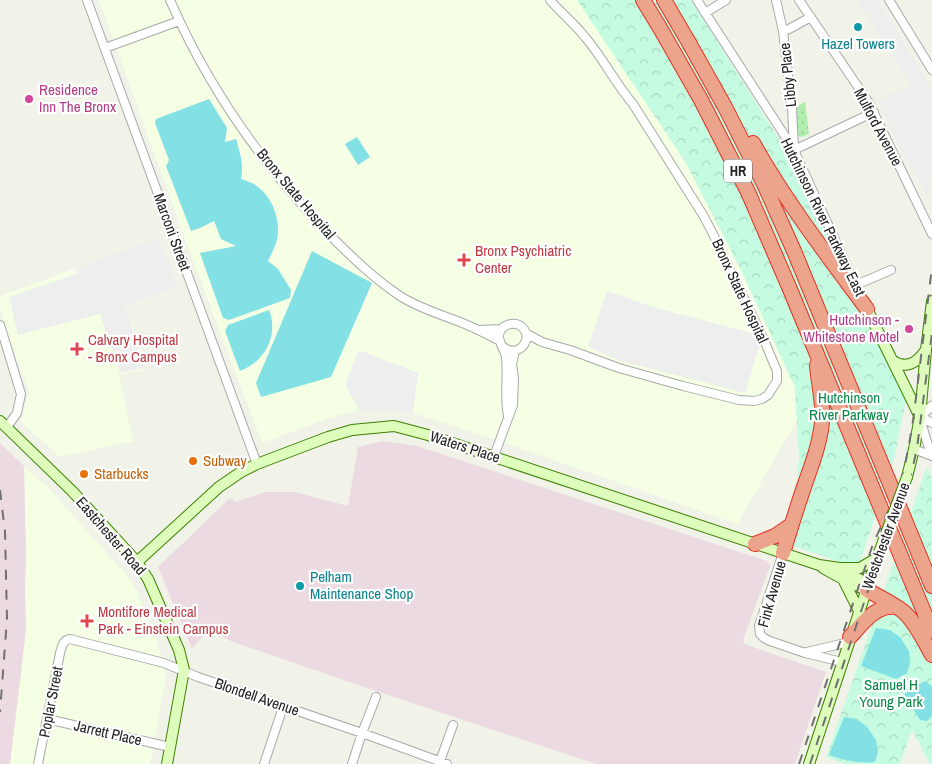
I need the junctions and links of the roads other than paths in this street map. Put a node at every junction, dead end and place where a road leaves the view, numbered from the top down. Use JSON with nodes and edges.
{"nodes":[{"id":1,"x":87,"y":0,"type":"edge"},
{"id":2,"x":170,"y":0,"type":"edge"},
{"id":3,"x":550,"y":0,"type":"edge"},
{"id":4,"x":643,"y":0,"type":"edge"},
{"id":5,"x":664,"y":0,"type":"edge"},
{"id":6,"x":697,"y":0,"type":"edge"},
{"id":7,"x":726,"y":0,"type":"edge"},
{"id":8,"x":776,"y":0,"type":"edge"},
{"id":9,"x":799,"y":0,"type":"edge"},
{"id":10,"x":890,"y":0,"type":"edge"},
{"id":11,"x":705,"y":12,"type":"junction"},
{"id":12,"x":811,"y":17,"type":"junction"},
{"id":13,"x":179,"y":21,"type":"junction"},
{"id":14,"x":783,"y":31,"type":"junction"},
{"id":15,"x":105,"y":48,"type":"junction"},
{"id":16,"x":699,"y":60,"type":"junction"},
{"id":17,"x":932,"y":70,"type":"edge"},
{"id":18,"x":874,"y":112,"type":"junction"},
{"id":19,"x":794,"y":150,"type":"junction"},
{"id":20,"x":932,"y":234,"type":"edge"},
{"id":21,"x":891,"y":270,"type":"dead end"},
{"id":22,"x":856,"y":285,"type":"junction"},
{"id":23,"x":932,"y":301,"type":"edge"},
{"id":24,"x":867,"y":309,"type":"junction"},
{"id":25,"x":0,"y":325,"type":"edge"},
{"id":26,"x":502,"y":329,"type":"junction"},
{"id":27,"x":480,"y":330,"type":"junction"},
{"id":28,"x":527,"y":334,"type":"junction"},
{"id":29,"x":542,"y":342,"type":"junction"},
{"id":30,"x":501,"y":344,"type":"junction"},
{"id":31,"x":523,"y":346,"type":"junction"},
{"id":32,"x":926,"y":350,"type":"junction"},
{"id":33,"x":516,"y":351,"type":"junction"},
{"id":34,"x":816,"y":351,"type":"junction"},
{"id":35,"x":892,"y":360,"type":"junction"},
{"id":36,"x":932,"y":406,"type":"edge"},
{"id":37,"x":508,"y":416,"type":"junction"},
{"id":38,"x":926,"y":420,"type":"edge"},
{"id":39,"x":3,"y":424,"type":"edge"},
{"id":40,"x":914,"y":449,"type":"junction"},
{"id":41,"x":494,"y":456,"type":"junction"},
{"id":42,"x":932,"y":456,"type":"edge"},
{"id":43,"x":258,"y":464,"type":"junction"},
{"id":44,"x":791,"y":525,"type":"junction"},
{"id":45,"x":755,"y":544,"type":"junction"},
{"id":46,"x":783,"y":553,"type":"junction"},
{"id":47,"x":877,"y":558,"type":"junction"},
{"id":48,"x":137,"y":562,"type":"junction"},
{"id":49,"x":819,"y":565,"type":"junction"},
{"id":50,"x":840,"y":568,"type":"junction"},
{"id":51,"x":843,"y":580,"type":"junction"},
{"id":52,"x":932,"y":586,"type":"edge"},
{"id":53,"x":868,"y":587,"type":"junction"},
{"id":54,"x":896,"y":607,"type":"junction"},
{"id":55,"x":860,"y":611,"type":"junction"},
{"id":56,"x":932,"y":631,"type":"edge"},
{"id":57,"x":849,"y":640,"type":"junction"},
{"id":58,"x":66,"y":641,"type":"joint"},
{"id":59,"x":806,"y":652,"type":"junction"},
{"id":60,"x":932,"y":655,"type":"edge"},
{"id":61,"x":842,"y":662,"type":"junction"},
{"id":62,"x":184,"y":670,"type":"junction"},
{"id":63,"x":376,"y":697,"type":"dead end"},
{"id":64,"x":283,"y":707,"type":"junction"},
{"id":65,"x":47,"y":719,"type":"junction"},
{"id":66,"x":453,"y":724,"type":"dead end"},
{"id":67,"x":362,"y":732,"type":"junction"},
{"id":68,"x":170,"y":747,"type":"junction"},
{"id":69,"x":442,"y":763,"type":"edge"},
{"id":70,"x":38,"y":764,"type":"edge"},
{"id":71,"x":167,"y":764,"type":"edge"},
{"id":72,"x":264,"y":764,"type":"edge"},
{"id":73,"x":352,"y":764,"type":"edge"},
{"id":74,"x":810,"y":764,"type":"edge"}],
"edges":[{"from":1,"to":15,"type":"street","name":"Marconi Street"},
{"from":2,"to":13,"type":"street","name":"Bronx State Hospital"},
{"from":3,"to":29,"type":"street","name":"Bronx State Hospital"},
{"from":4,"to":34,"type":"highway","number":"HR"},
{"from":5,"to":16,"type":"highway","number":"HR"},
{"from":6,"to":11,"type":"street","name":"Hutchinson River Parkway East"},
{"from":7,"to":11,"type":"street"},
{"from":8,"to":14,"type":"street","name":"Libby Place"},
{"from":9,"to":12,"type":"street","name":"Mulford Avenue"},
{"from":10,"to":17,"type":"street"},
{"from":11,"to":19,"type":"street","name":"Hutchinson River Parkway East"},
{"from":12,"to":14,"type":"street"},
{"from":12,"to":18,"type":"street","name":"Mulford Avenue"},
{"from":13,"to":15,"type":"street"},
{"from":13,"to":27,"type":"street","name":"Bronx State Hospital"},
{"from":14,"to":19,"type":"street","name":"Libby Place"},
{"from":15,"to":43,"type":"street","name":"Marconi Street"},
{"from":16,"to":24,"type":"highway"},
{"from":16,"to":52,"type":"highway","number":"HR"},
{"from":18,"to":19,"type":"street"},
{"from":18,"to":20,"type":"street","name":"Mulford Avenue"},
{"from":19,"to":22,"type":"street","name":"Hutchinson River Parkway East"},
{"from":21,"to":22,"type":"street"},
{"from":22,"to":24,"type":"street","name":"Hutchinson River Parkway East"},
{"from":23,"to":32,"type":"main road","name":"Westchester Avenue"},
{"from":24,"to":35,"type":"main road"},
{"from":25,"to":39,"type":"street"},
{"from":26,"to":27,"type":"street","name":"Bronx State Hospital"},
{"from":26,"to":28,"type":"street"},
{"from":26,"to":30,"type":"street"},
{"from":27,"to":30,"type":"street","name":"Bronx State Hospital"},
{"from":28,"to":29,"type":"street","name":"Bronx State Hospital"},
{"from":28,"to":31,"type":"street"},
{"from":29,"to":31,"type":"street","name":"Bronx State Hospital"},
{"from":30,"to":33,"type":"street"},
{"from":30,"to":37,"type":"street"},
{"from":31,"to":33,"type":"street"},
{"from":32,"to":35,"type":"main road"},
{"from":32,"to":38,"type":"main road","name":"Westchester Avenue"},
{"from":33,"to":37,"type":"street"},
{"from":34,"to":44,"type":"highway"},
{"from":34,"to":56,"type":"highway","number":"HR"},
{"from":35,"to":38,"type":"main road"},
{"from":36,"to":38,"type":"street"},
{"from":37,"to":41,"type":"street"},
{"from":38,"to":40,"type":"main road","name":"Westchester Avenue"},
{"from":38,"to":42,"type":"street"},
{"from":39,"to":48,"type":"main road","name":"Eastchester Road"},
{"from":40,"to":42,"type":"street"},
{"from":40,"to":47,"type":"main road","name":"Westchester Avenue","bridge":true},
{"from":41,"to":43,"type":"main road","name":"Waters Place"},
{"from":41,"to":45,"type":"main road","name":"Waters Place"},
{"from":43,"to":48,"type":"main road","name":"Waters Place"},
{"from":44,"to":45,"type":"highway"},
{"from":44,"to":46,"type":"highway"},
{"from":45,"to":46,"type":"main road","name":"Waters Place"},
{"from":46,"to":49,"type":"main road","name":"Waters Place"},
{"from":46,"to":59,"type":"street","name":"Fink Avenue"},
{"from":47,"to":50,"type":"main road"},
{"from":47,"to":53,"type":"main road","name":"Westchester Avenue"},
{"from":48,"to":62,"type":"main road","name":"Eastchester Road"},
{"from":49,"to":50,"type":"main road","name":"Waters Place"},
{"from":49,"to":51,"type":"main road","name":"Waters Place"},
{"from":50,"to":53,"type":"main road","name":"Waters Place"},
{"from":51,"to":53,"type":"main road","name":"Waters Place"},
{"from":51,"to":55,"type":"main road"},
{"from":53,"to":54,"type":"highway"},
{"from":53,"to":55,"type":"main road","name":"Westchester Avenue"},
{"from":54,"to":57,"type":"highway"},
{"from":54,"to":60,"type":"highway"},
{"from":55,"to":57,"type":"main road","name":"Westchester Avenue"},
{"from":57,"to":59,"type":"street"},
{"from":57,"to":61,"type":"main road","name":"Westchester Avenue"},
{"from":58,"to":62,"type":"street","name":"Blondell Avenue"},
{"from":58,"to":65,"type":"street","name":"Poplar Street"},
{"from":59,"to":61,"type":"street"},
{"from":61,"to":74,"type":"main road","name":"Westchester Avenue"},
{"from":62,"to":64,"type":"street","name":"Blondell Avenue"},
{"from":62,"to":68,"type":"main road","name":"Eastchester Road"},
{"from":63,"to":67,"type":"street"},
{"from":64,"to":67,"type":"street","name":"Blondell Avenue"},
{"from":64,"to":72,"type":"street"},
{"from":65,"to":68,"type":"street","name":"Jarrett Place"},
{"from":65,"to":70,"type":"street","name":"Poplar Street"},
{"from":66,"to":69,"type":"street"},
{"from":67,"to":69,"type":"street","name":"Blondell Avenue"},
{"from":67,"to":73,"type":"street"},
{"from":68,"to":71,"type":"main road","name":"Eastchester Road"}]}
